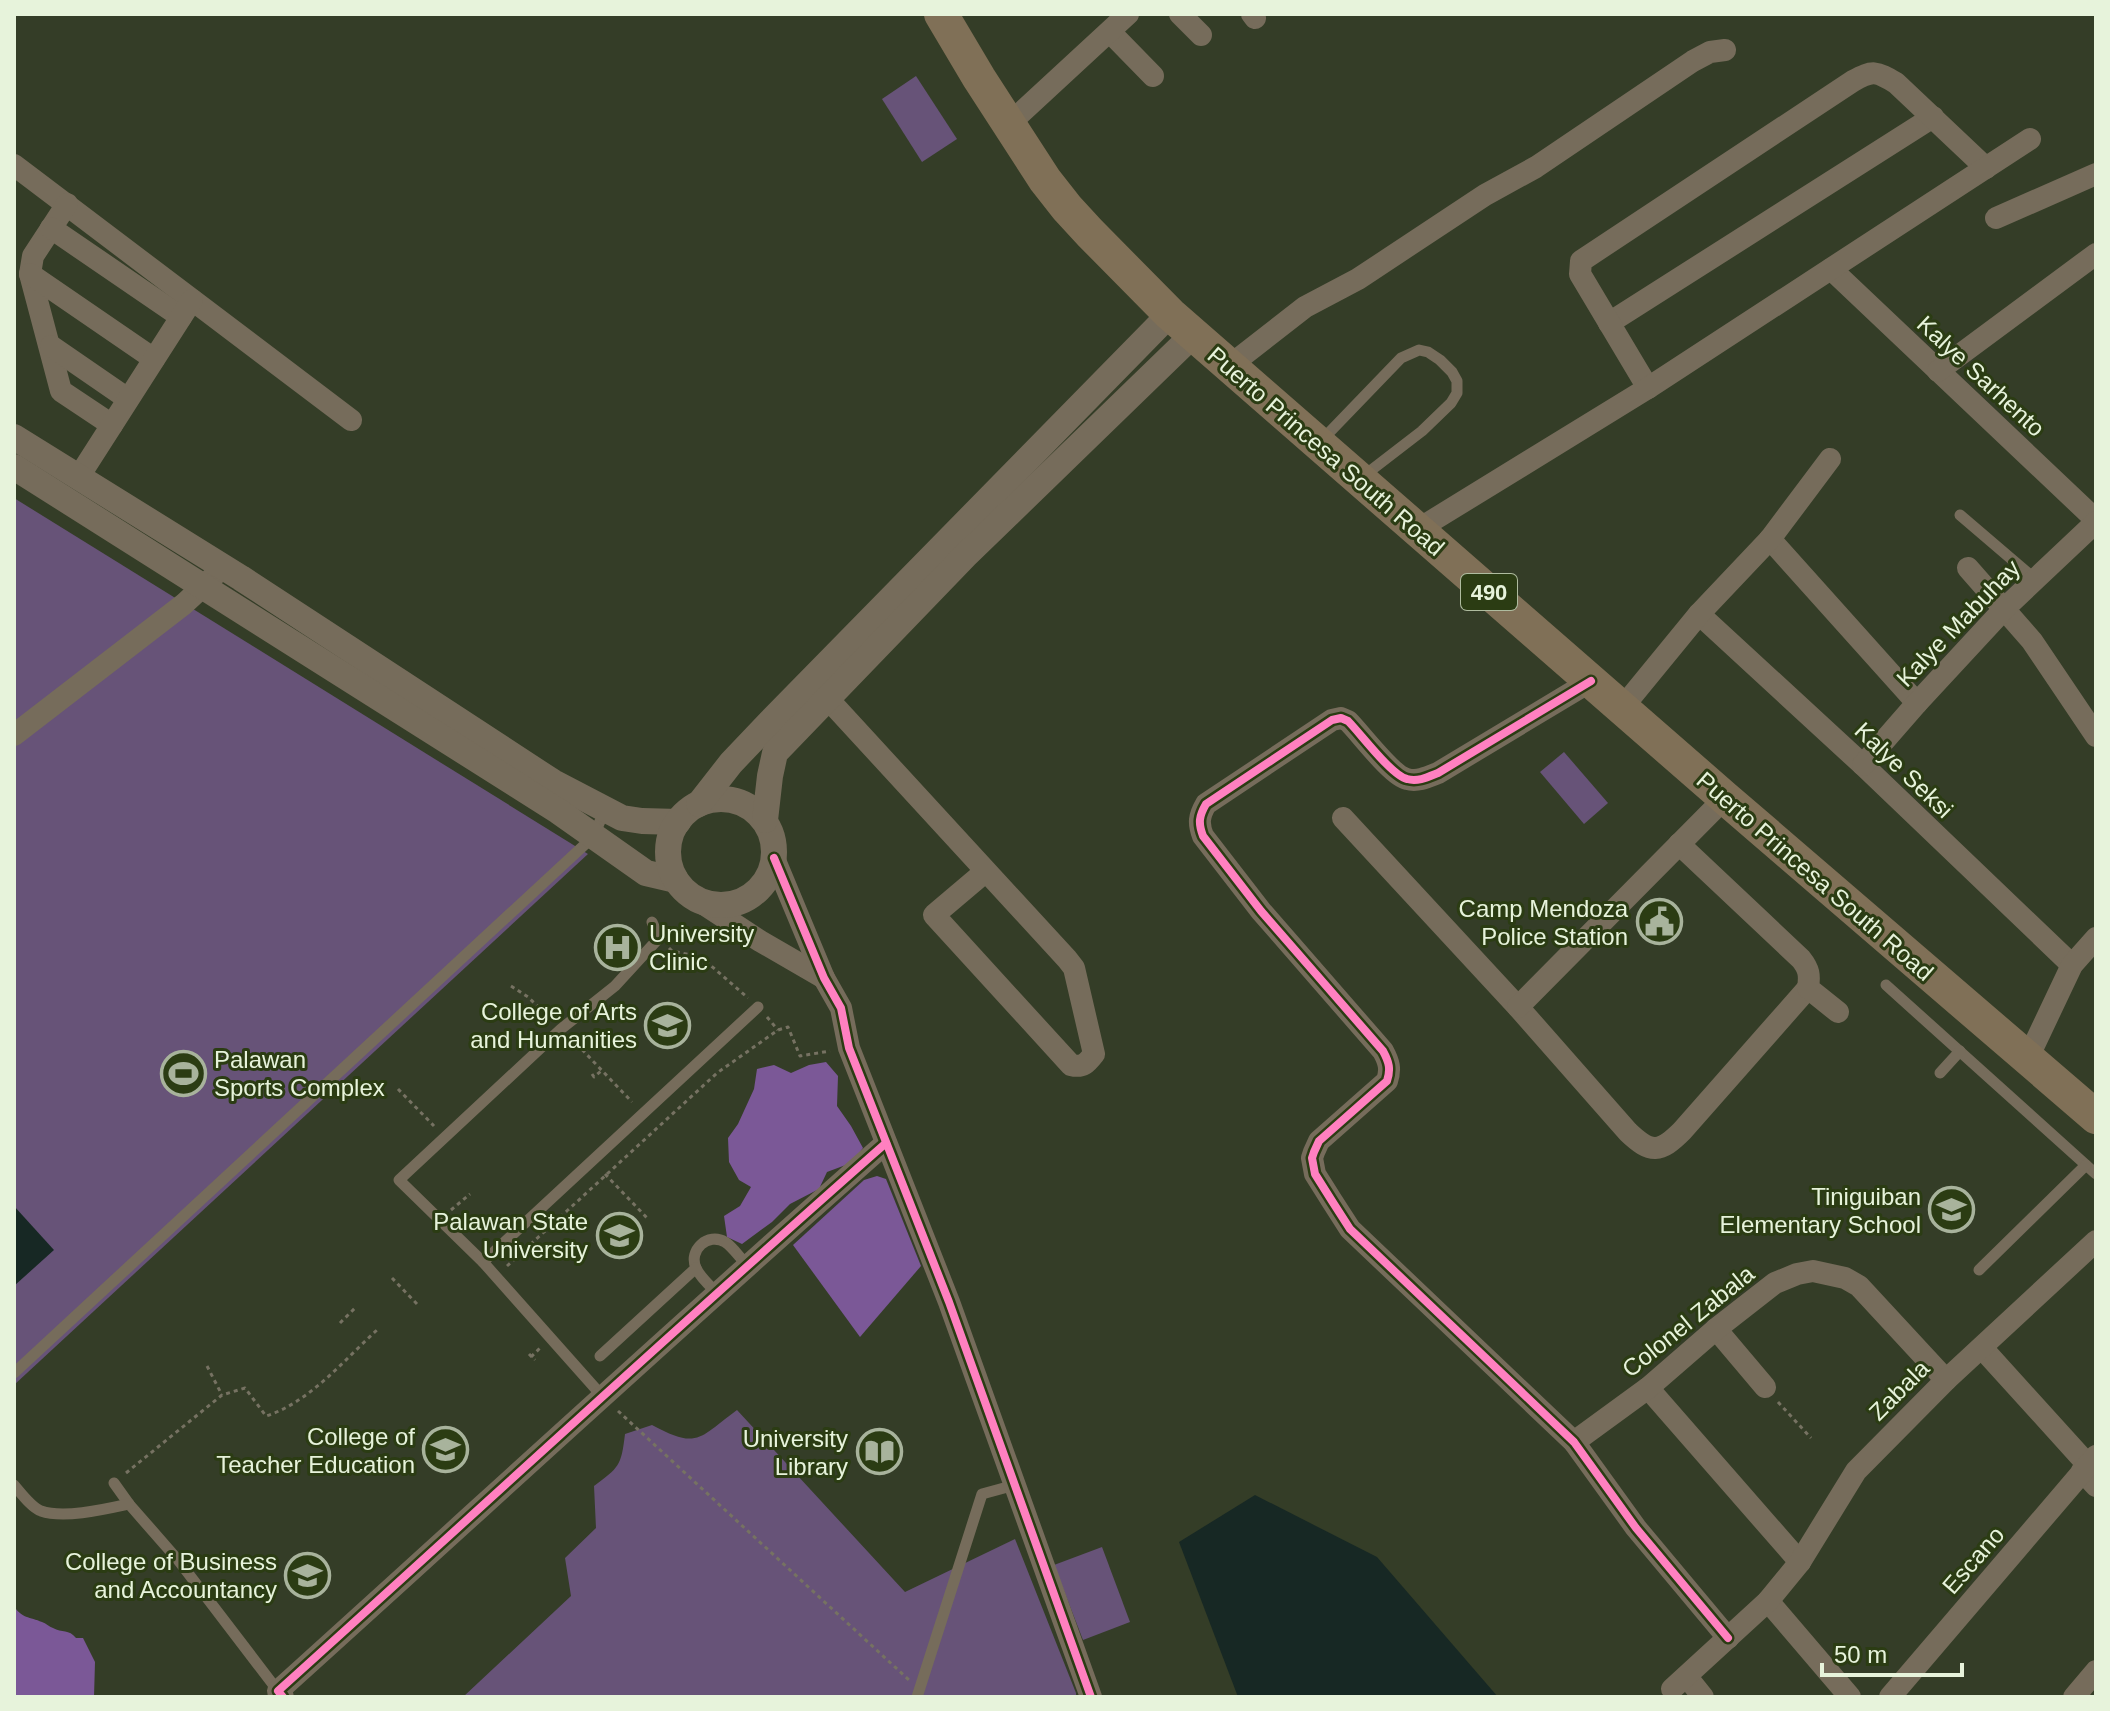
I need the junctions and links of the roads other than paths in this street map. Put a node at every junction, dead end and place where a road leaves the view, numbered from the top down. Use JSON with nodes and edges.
{"nodes":[{"id":1,"x":941,"y":14,"type":"edge"},
{"id":2,"x":1180,"y":14,"type":"edge"},
{"id":3,"x":1114,"y":22,"type":"edge"},
{"id":4,"x":1201,"y":35,"type":"dead end"},
{"id":5,"x":1725,"y":50,"type":"dead end"},
{"id":6,"x":1153,"y":76,"type":"dead end"},
{"id":7,"x":1933,"y":117,"type":"junction"},
{"id":8,"x":1009,"y":124,"type":"junction"},
{"id":9,"x":2030,"y":139,"type":"dead end"},
{"id":10,"x":14,"y":165,"type":"edge"},
{"id":11,"x":1986,"y":168,"type":"junction"},
{"id":12,"x":2095,"y":175,"type":"edge"},
{"id":13,"x":67,"y":204,"type":"junction"},
{"id":14,"x":1996,"y":218,"type":"dead end"},
{"id":15,"x":51,"y":228,"type":"junction"},
{"id":16,"x":2096,"y":254,"type":"edge"},
{"id":17,"x":1831,"y":269,"type":"junction"},
{"id":18,"x":30,"y":274,"type":"junction"},
{"id":19,"x":186,"y":308,"type":"junction"},
{"id":20,"x":1609,"y":323,"type":"junction"},
{"id":21,"x":1181,"y":324,"type":"junction"},
{"id":22,"x":51,"y":346,"type":"junction"},
{"id":23,"x":154,"y":359,"type":"junction"},
{"id":24,"x":1228,"y":367,"type":"junction"},
{"id":25,"x":1938,"y":371,"type":"junction"},
{"id":26,"x":1648,"y":388,"type":"junction"},
{"id":27,"x":128,"y":399,"type":"junction"},
{"id":28,"x":351,"y":420,"type":"dead end"},
{"id":29,"x":112,"y":425,"type":"junction"},
{"id":30,"x":14,"y":437,"type":"edge"},
{"id":31,"x":1317,"y":444,"type":"junction"},
{"id":32,"x":1830,"y":459,"type":"dead end"},
{"id":33,"x":14,"y":467,"type":"edge"},
{"id":34,"x":78,"y":478,"type":"junction"},
{"id":35,"x":1359,"y":479,"type":"junction"},
{"id":36,"x":1960,"y":515,"type":"dead end"},
{"id":37,"x":2096,"y":521,"type":"edge"},
{"id":38,"x":1417,"y":530,"type":"junction"},
{"id":39,"x":1770,"y":539,"type":"junction"},
{"id":40,"x":223,"y":567,"type":"junction"},
{"id":41,"x":1968,"y":568,"type":"dead end"},
{"id":42,"x":2036,"y":580,"type":"junction"},
{"id":43,"x":204,"y":587,"type":"junction"},
{"id":44,"x":2005,"y":608,"type":"junction"},
{"id":45,"x":1699,"y":614,"type":"junction"},
{"id":46,"x":1591,"y":681,"type":"junction"},
{"id":47,"x":828,"y":699,"type":"junction"},
{"id":48,"x":1917,"y":703,"type":"junction"},
{"id":49,"x":1622,"y":708,"type":"junction"},
{"id":50,"x":14,"y":735,"type":"edge"},
{"id":51,"x":2096,"y":736,"type":"edge"},
{"id":52,"x":1863,"y":765,"type":"junction"},
{"id":53,"x":1725,"y":798,"type":"junction"},
{"id":54,"x":699,"y":804,"type":"junction"},
{"id":55,"x":605,"y":810,"type":"junction"},
{"id":56,"x":1343,"y":818,"type":"dead end"},
{"id":57,"x":765,"y":820,"type":"junction"},
{"id":58,"x":678,"y":822,"type":"junction"},
{"id":59,"x":593,"y":837,"type":"junction"},
{"id":60,"x":1679,"y":844,"type":"junction"},
{"id":61,"x":774,"y":858,"type":"junction"},
{"id":62,"x":986,"y":871,"type":"junction"},
{"id":63,"x":683,"y":887,"type":"junction"},
{"id":64,"x":652,"y":922,"type":"dead end"},
{"id":65,"x":2096,"y":938,"type":"edge"},
{"id":66,"x":2072,"y":965,"type":"junction"},
{"id":67,"x":824,"y":978,"type":"junction"},
{"id":68,"x":1886,"y":985,"type":"dead end"},
{"id":69,"x":1808,"y":988,"type":"junction"},
{"id":70,"x":758,"y":1007,"type":"road end"},
{"id":71,"x":1518,"y":1007,"type":"junction"},
{"id":72,"x":1838,"y":1012,"type":"dead end"},
{"id":73,"x":1960,"y":1051,"type":"junction"},
{"id":74,"x":2027,"y":1060,"type":"junction"},
{"id":75,"x":1940,"y":1073,"type":"dead end"},
{"id":76,"x":2096,"y":1117,"type":"edge"},
{"id":77,"x":886,"y":1143,"type":"junction"},
{"id":78,"x":2086,"y":1165,"type":"junction"},
{"id":79,"x":2096,"y":1174,"type":"edge"},
{"id":80,"x":2096,"y":1241,"type":"edge"},
{"id":81,"x":483,"y":1262,"type":"junction"},
{"id":82,"x":747,"y":1265,"type":"junction"},
{"id":83,"x":696,"y":1268,"type":"junction"},
{"id":84,"x":1979,"y":1270,"type":"dead end"},
{"id":85,"x":717,"y":1293,"type":"junction"},
{"id":86,"x":1716,"y":1329,"type":"junction"},
{"id":87,"x":1982,"y":1348,"type":"junction"},
{"id":88,"x":600,"y":1356,"type":"dead end"},
{"id":89,"x":14,"y":1373,"type":"edge"},
{"id":90,"x":1946,"y":1380,"type":"junction"},
{"id":91,"x":1765,"y":1387,"type":"road end"},
{"id":92,"x":1648,"y":1388,"type":"junction"},
{"id":93,"x":603,"y":1398,"type":"junction"},
{"id":94,"x":1574,"y":1442,"type":"junction"},
{"id":95,"x":2090,"y":1470,"type":"edge"},
{"id":96,"x":114,"y":1483,"type":"road end"},
{"id":97,"x":14,"y":1485,"type":"edge"},
{"id":98,"x":1015,"y":1485,"type":"junction"},
{"id":99,"x":129,"y":1504,"type":"junction"},
{"id":100,"x":1800,"y":1562,"type":"junction"},
{"id":101,"x":1768,"y":1601,"type":"junction"},
{"id":102,"x":1728,"y":1638,"type":"junction"},
{"id":103,"x":2096,"y":1671,"type":"edge"},
{"id":104,"x":918,"y":1694,"type":"edge"},
{"id":105,"x":278,"y":1695,"type":"edge"},
{"id":106,"x":1091,"y":1697,"type":"edge"},
{"id":107,"x":1703,"y":1697,"type":"edge"},
{"id":108,"x":1850,"y":1697,"type":"edge"},
{"id":109,"x":1890,"y":1697,"type":"edge"},
{"id":110,"x":2074,"y":1697,"type":"edge"}],
"edges":[{"from":1,"to":8,"type":"main road","name":"Puerto Princesa South Road","number":"490"},
{"from":2,"to":4,"type":"street"},
{"from":3,"to":6,"type":"street"},
{"from":3,"to":8,"type":"street"},
{"from":5,"to":24,"type":"street"},
{"from":7,"to":11,"type":"street"},
{"from":7,"to":20,"type":"street"},
{"from":7,"to":20,"type":"street"},
{"from":8,"to":21,"type":"main road","name":"Puerto Princesa South Road","number":"490"},
{"from":9,"to":11,"type":"street"},
{"from":10,"to":13,"type":"street"},
{"from":11,"to":17,"type":"street"},
{"from":12,"to":14,"type":"street"},
{"from":13,"to":15,"type":"street"},
{"from":13,"to":19,"type":"street"},
{"from":15,"to":18,"type":"street"},
{"from":15,"to":19,"type":"street"},
{"from":16,"to":25,"type":"street"},
{"from":17,"to":25,"type":"street","name":"Kalye Sarhento"},
{"from":17,"to":26,"type":"street"},
{"from":18,"to":22,"type":"street"},
{"from":18,"to":23,"type":"street"},
{"from":19,"to":23,"type":"street"},
{"from":19,"to":28,"type":"street"},
{"from":20,"to":26,"type":"street"},
{"from":21,"to":24,"type":"main road","name":"Puerto Princesa South Road","number":"490"},
{"from":21,"to":47,"type":"street"},
{"from":21,"to":54,"type":"street"},
{"from":22,"to":27,"type":"street"},
{"from":22,"to":29,"type":"street"},
{"from":23,"to":27,"type":"street"},
{"from":24,"to":31,"type":"main road","name":"Puerto Princesa South Road","number":"490"},
{"from":25,"to":37,"type":"street","name":"Kalye Sarhento"},
{"from":26,"to":38,"type":"street"},
{"from":27,"to":29,"type":"street"},
{"from":29,"to":34,"type":"street"},
{"from":30,"to":34,"type":"street"},
{"from":31,"to":35,"type":"main road","name":"Puerto Princesa South Road","number":"490"},
{"from":31,"to":35,"type":"lane"},
{"from":32,"to":39,"type":"street"},
{"from":33,"to":43,"type":"street"},
{"from":34,"to":40,"type":"street"},
{"from":35,"to":38,"type":"main road","name":"Puerto Princesa South Road","number":"490"},
{"from":36,"to":42,"type":"lane"},
{"from":37,"to":42,"type":"street","name":"Kalye Mabuhay"},
{"from":38,"to":46,"type":"main road","name":"Puerto Princesa South Road","number":"490"},
{"from":39,"to":45,"type":"street"},
{"from":39,"to":48,"type":"street"},
{"from":40,"to":43,"type":"street"},
{"from":40,"to":55,"type":"street"},
{"from":41,"to":44,"type":"street"},
{"from":42,"to":44,"type":"street","name":"Kalye Mabuhay"},
{"from":43,"to":50,"type":"street"},
{"from":43,"to":59,"type":"street"},
{"from":44,"to":48,"type":"street","name":"Kalye Mabuhay"},
{"from":44,"to":51,"type":"street"},
{"from":45,"to":49,"type":"street"},
{"from":45,"to":52,"type":"street","name":"Kalye Seksi"},
{"from":46,"to":49,"type":"main road","name":"Puerto Princesa South Road","number":"490"},
{"from":46,"to":94,"type":"street"},
{"from":47,"to":57,"type":"street"},
{"from":47,"to":62,"type":"street"},
{"from":48,"to":52,"type":"street","name":"Kalye Mabuhay"},
{"from":49,"to":53,"type":"main road","name":"Puerto Princesa South Road","number":"490"},
{"from":52,"to":66,"type":"street","name":"Kalye Seksi"},
{"from":53,"to":60,"type":"street"},
{"from":53,"to":74,"type":"main road","name":"Puerto Princesa South Road","number":"490"},
{"from":54,"to":57,"type":"street"},
{"from":54,"to":58,"type":"street"},
{"from":55,"to":58,"type":"street"},
{"from":55,"to":59,"type":"lane"},
{"from":56,"to":71,"type":"street"},
{"from":57,"to":61,"type":"street"},
{"from":58,"to":63,"type":"street"},
{"from":59,"to":63,"type":"street"},
{"from":59,"to":89,"type":"lane"},
{"from":60,"to":69,"type":"street"},
{"from":60,"to":71,"type":"street"},
{"from":61,"to":63,"type":"street"},
{"from":61,"to":67,"type":"street"},
{"from":62,"to":62,"type":"street"},
{"from":63,"to":67,"type":"street"},
{"from":64,"to":81,"type":"lane"},
{"from":65,"to":66,"type":"street"},
{"from":66,"to":74,"type":"street"},
{"from":67,"to":77,"type":"street"},
{"from":68,"to":73,"type":"lane"},
{"from":69,"to":71,"type":"street"},
{"from":69,"to":72,"type":"street"},
{"from":70,"to":81,"type":"lane"},
{"from":73,"to":75,"type":"lane"},
{"from":73,"to":78,"type":"lane"},
{"from":74,"to":76,"type":"main road","name":"Puerto Princesa South Road","number":"490"},
{"from":77,"to":82,"type":"street"},
{"from":77,"to":98,"type":"street"},
{"from":78,"to":79,"type":"lane"},
{"from":78,"to":84,"type":"lane"},
{"from":80,"to":87,"type":"street","name":"Zabala"},
{"from":81,"to":93,"type":"lane"},
{"from":82,"to":83,"type":"lane"},
{"from":82,"to":85,"type":"street"},
{"from":83,"to":85,"type":"lane"},
{"from":83,"to":88,"type":"lane"},
{"from":85,"to":93,"type":"street"},
{"from":86,"to":90,"type":"street","name":"Colonel Zabala"},
{"from":86,"to":91,"type":"street"},
{"from":86,"to":92,"type":"street","name":"Colonel Zabala"},
{"from":87,"to":90,"type":"street","name":"Zabala"},
{"from":87,"to":95,"type":"street"},
{"from":90,"to":100,"type":"street","name":"Zabala"},
{"from":92,"to":94,"type":"street","name":"Colonel Zabala"},
{"from":92,"to":100,"type":"street"},
{"from":93,"to":105,"type":"street"},
{"from":94,"to":102,"type":"street"},
{"from":95,"to":109,"type":"street","name":"Escano"},
{"from":96,"to":99,"type":"lane"},
{"from":97,"to":99,"type":"lane"},
{"from":98,"to":104,"type":"lane"},
{"from":98,"to":106,"type":"street"},
{"from":99,"to":105,"type":"lane"},
{"from":100,"to":101,"type":"street","name":"Zabala"},
{"from":101,"to":102,"type":"street","name":"Zabala"},
{"from":101,"to":108,"type":"street"},
{"from":102,"to":107,"type":"street","name":"Zabala"},
{"from":103,"to":110,"type":"street"}]}
